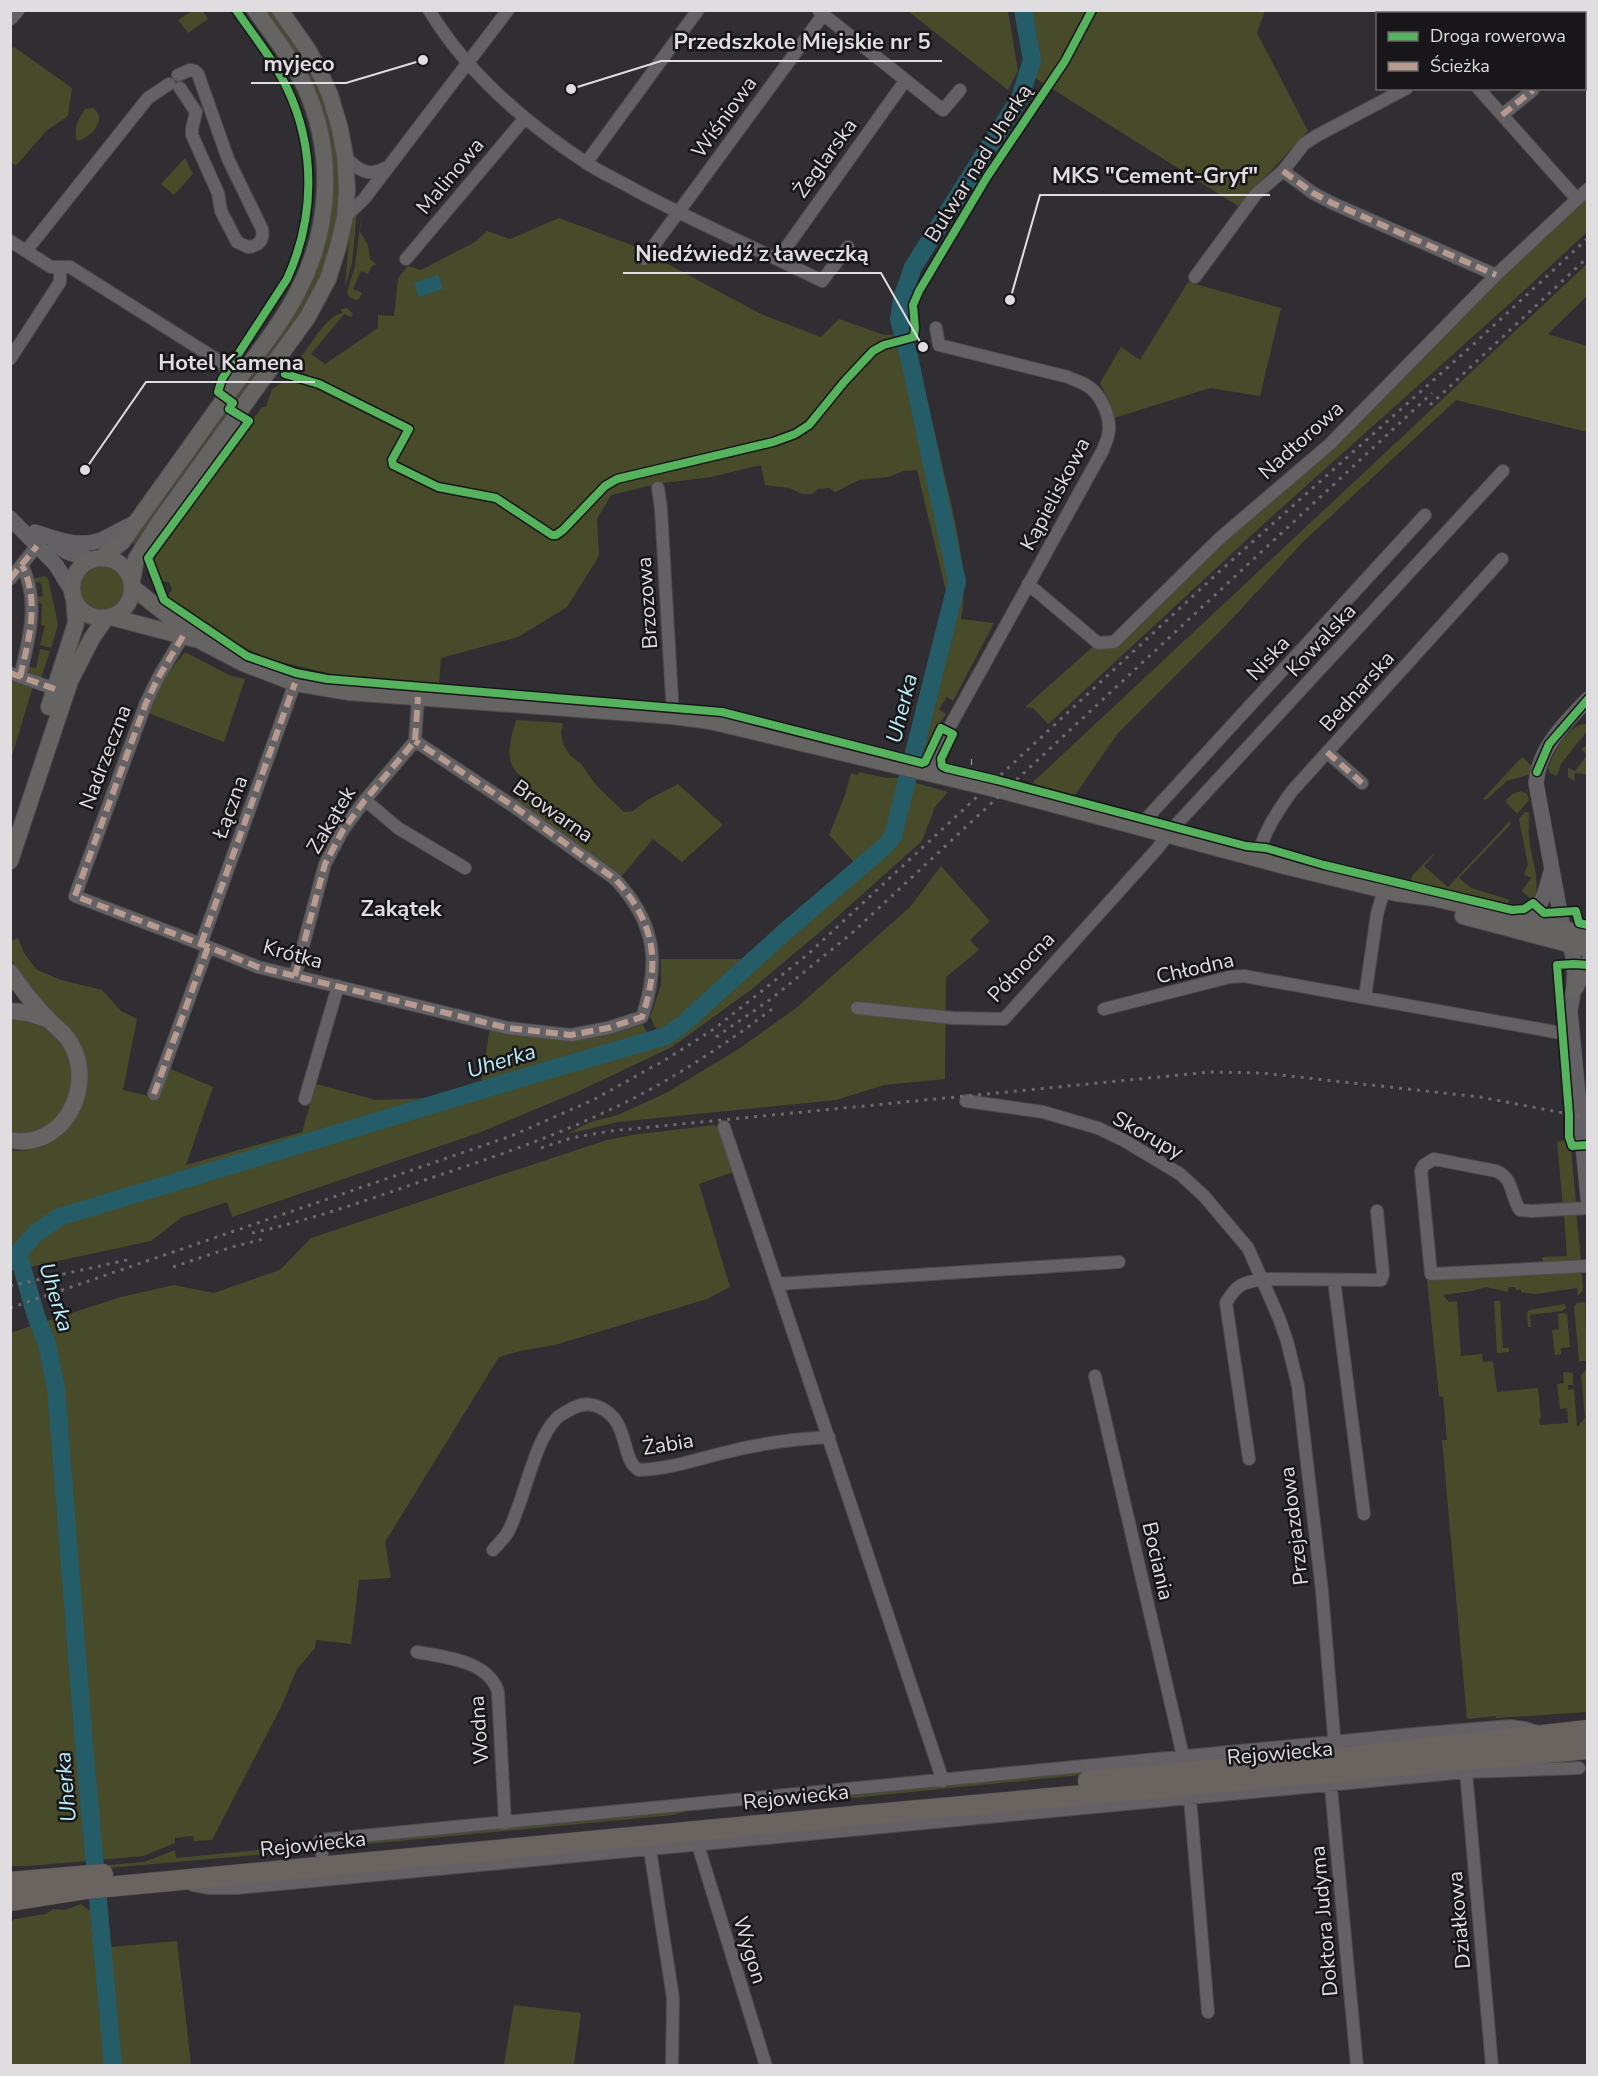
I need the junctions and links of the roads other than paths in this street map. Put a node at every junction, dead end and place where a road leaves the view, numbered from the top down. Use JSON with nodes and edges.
{"nodes":[{"id":1,"x":17,"y":10,"type":"edge"},
{"id":2,"x":255,"y":10,"type":"edge"},
{"id":3,"x":280,"y":10,"type":"edge"},
{"id":4,"x":429,"y":10,"type":"edge"},
{"id":5,"x":508,"y":10,"type":"edge"},
{"id":6,"x":698,"y":10,"type":"edge"},
{"id":7,"x":820,"y":13,"type":"edge"},
{"id":8,"x":10,"y":18,"type":"edge"},
{"id":9,"x":468,"y":64,"type":"junction"},
{"id":10,"x":905,"y":81,"type":"junction"},
{"id":11,"x":176,"y":83,"type":"junction"},
{"id":12,"x":960,"y":90,"type":"dead end"},
{"id":13,"x":1403,"y":90,"type":"edge"},
{"id":14,"x":1480,"y":90,"type":"edge"},
{"id":15,"x":1533,"y":90,"type":"dead end"},
{"id":16,"x":211,"y":113,"type":"junction"},
{"id":17,"x":1502,"y":115,"type":"junction"},
{"id":18,"x":195,"y":118,"type":"junction"},
{"id":19,"x":525,"y":118,"type":"junction"},
{"id":20,"x":345,"y":156,"type":"junction"},
{"id":21,"x":586,"y":163,"type":"junction"},
{"id":22,"x":389,"y":166,"type":"junction"},
{"id":23,"x":1283,"y":171,"type":"junction"},
{"id":24,"x":1587,"y":189,"type":"edge"},
{"id":25,"x":1576,"y":198,"type":"junction"},
{"id":26,"x":678,"y":213,"type":"junction"},
{"id":27,"x":345,"y":216,"type":"junction"},
{"id":28,"x":10,"y":242,"type":"edge"},
{"id":29,"x":848,"y":247,"type":"dead end"},
{"id":30,"x":26,"y":251,"type":"junction"},
{"id":31,"x":406,"y":259,"type":"dead end"},
{"id":32,"x":644,"y":259,"type":"dead end"},
{"id":33,"x":778,"y":259,"type":"junction"},
{"id":34,"x":65,"y":267,"type":"junction"},
{"id":35,"x":1496,"y":274,"type":"junction"},
{"id":36,"x":1195,"y":277,"type":"dead end"},
{"id":37,"x":936,"y":328,"type":"dead end"},
{"id":38,"x":10,"y":359,"type":"edge"},
{"id":39,"x":250,"y":363,"type":"junction"},
{"id":40,"x":224,"y":364,"type":"junction"},
{"id":41,"x":232,"y":387,"type":"junction"},
{"id":42,"x":1503,"y":471,"type":"dead end"},
{"id":43,"x":658,"y":488,"type":"dead end"},
{"id":44,"x":1425,"y":515,"type":"dead end"},
{"id":45,"x":10,"y":517,"type":"edge"},
{"id":46,"x":135,"y":523,"type":"junction"},
{"id":47,"x":36,"y":539,"type":"junction"},
{"id":48,"x":97,"y":559,"type":"junction"},
{"id":49,"x":1502,"y":559,"type":"dead end"},
{"id":50,"x":22,"y":565,"type":"junction"},
{"id":51,"x":10,"y":579,"type":"edge"},
{"id":52,"x":132,"y":584,"type":"junction"},
{"id":53,"x":1028,"y":584,"type":"junction"},
{"id":54,"x":73,"y":595,"type":"junction"},
{"id":55,"x":109,"y":617,"type":"junction"},
{"id":56,"x":191,"y":638,"type":"junction"},
{"id":57,"x":15,"y":675,"type":"edge"},
{"id":58,"x":295,"y":683,"type":"junction"},
{"id":59,"x":55,"y":689,"type":"junction"},
{"id":60,"x":418,"y":697,"type":"junction"},
{"id":61,"x":1587,"y":699,"type":"edge"},
{"id":62,"x":673,"y":716,"type":"junction"},
{"id":63,"x":415,"y":741,"type":"junction"},
{"id":64,"x":1327,"y":752,"type":"junction"},
{"id":65,"x":924,"y":771,"type":"junction"},
{"id":66,"x":1362,"y":783,"type":"dead end"},
{"id":67,"x":364,"y":800,"type":"junction"},
{"id":68,"x":1143,"y":828,"type":"junction"},
{"id":69,"x":10,"y":830,"type":"edge"},
{"id":70,"x":1167,"y":835,"type":"junction"},
{"id":71,"x":1257,"y":859,"type":"junction"},
{"id":72,"x":10,"y":861,"type":"edge"},
{"id":73,"x":465,"y":868,"type":"dead end"},
{"id":74,"x":1552,"y":869,"type":"junction"},
{"id":75,"x":1390,"y":891,"type":"junction"},
{"id":76,"x":75,"y":896,"type":"joint"},
{"id":77,"x":1519,"y":918,"type":"junction"},
{"id":78,"x":1587,"y":935,"type":"edge"},
{"id":79,"x":1571,"y":941,"type":"edge"},
{"id":80,"x":205,"y":945,"type":"junction"},
{"id":81,"x":1587,"y":963,"type":"edge"},
{"id":82,"x":10,"y":972,"type":"edge"},
{"id":83,"x":295,"y":976,"type":"junction"},
{"id":84,"x":338,"y":986,"type":"junction"},
{"id":85,"x":1575,"y":988,"type":"junction"},
{"id":86,"x":1365,"y":998,"type":"junction"},
{"id":87,"x":856,"y":1008,"type":"dead end"},
{"id":88,"x":1104,"y":1009,"type":"dead end"},
{"id":89,"x":10,"y":1011,"type":"edge"},
{"id":90,"x":1570,"y":1011,"type":"junction"},
{"id":91,"x":48,"y":1020,"type":"junction"},
{"id":92,"x":508,"y":1028,"type":"joint"},
{"id":93,"x":1568,"y":1034,"type":"junction"},
{"id":94,"x":154,"y":1094,"type":"dead end"},
{"id":95,"x":305,"y":1099,"type":"dead end"},
{"id":96,"x":966,"y":1101,"type":"dead end"},
{"id":97,"x":724,"y":1127,"type":"dead end"},
{"id":98,"x":10,"y":1140,"type":"edge"},
{"id":99,"x":1587,"y":1198,"type":"edge"},
{"id":100,"x":1587,"y":1208,"type":"edge"},
{"id":101,"x":1377,"y":1210,"type":"dead end"},
{"id":102,"x":1119,"y":1262,"type":"dead end"},
{"id":103,"x":1587,"y":1266,"type":"edge"},
{"id":104,"x":1262,"y":1279,"type":"junction"},
{"id":105,"x":1335,"y":1280,"type":"junction"},
{"id":106,"x":777,"y":1284,"type":"junction"},
{"id":107,"x":1095,"y":1376,"type":"dead end"},
{"id":108,"x":829,"y":1437,"type":"junction"},
{"id":109,"x":1249,"y":1459,"type":"dead end"},
{"id":110,"x":1364,"y":1514,"type":"dead end"},
{"id":111,"x":493,"y":1550,"type":"dead end"},
{"id":112,"x":417,"y":1652,"type":"dead end"},
{"id":113,"x":1587,"y":1731,"type":"edge"},
{"id":114,"x":1587,"y":1749,"type":"edge"},
{"id":115,"x":1184,"y":1756,"type":"junction"},
{"id":116,"x":1332,"y":1765,"type":"junction"},
{"id":117,"x":1579,"y":1768,"type":"dead end"},
{"id":118,"x":1466,"y":1772,"type":"junction"},
{"id":119,"x":943,"y":1780,"type":"junction"},
{"id":120,"x":1190,"y":1798,"type":"junction"},
{"id":121,"x":506,"y":1823,"type":"junction"},
{"id":122,"x":698,"y":1845,"type":"junction"},
{"id":123,"x":321,"y":1847,"type":"junction"},
{"id":124,"x":650,"y":1850,"type":"junction"},
{"id":125,"x":110,"y":1880,"type":"junction"},
{"id":126,"x":177,"y":1881,"type":"junction"},
{"id":127,"x":10,"y":1882,"type":"edge"},
{"id":128,"x":84,"y":1883,"type":"junction"},
{"id":129,"x":10,"y":1901,"type":"edge"},
{"id":130,"x":1208,"y":2012,"type":"dead end"},
{"id":131,"x":672,"y":2066,"type":"edge"},
{"id":132,"x":766,"y":2066,"type":"edge"},
{"id":133,"x":1357,"y":2066,"type":"edge"},
{"id":134,"x":1492,"y":2066,"type":"edge"}],
"edges":[{"from":1,"to":8,"type":"street"},
{"from":2,"to":39,"type":"main road"},
{"from":3,"to":20,"type":"main road"},
{"from":4,"to":9,"type":"street"},
{"from":5,"to":9,"type":"street"},
{"from":6,"to":21,"type":"street"},
{"from":7,"to":10,"type":"street"},
{"from":7,"to":26,"type":"street","name":"Wiśniowa"},
{"from":9,"to":19,"type":"street"},
{"from":9,"to":22,"type":"street"},
{"from":10,"to":12,"type":"street"},
{"from":10,"to":33,"type":"street","name":"Żeglarska"},
{"from":11,"to":16,"type":"street"},
{"from":11,"to":18,"type":"street"},
{"from":11,"to":30,"type":"street"},
{"from":13,"to":23,"type":"street"},
{"from":14,"to":17,"type":"street"},
{"from":15,"to":17,"type":"street"},
{"from":16,"to":18,"type":"street"},
{"from":16,"to":18,"type":"street"},
{"from":17,"to":25,"type":"street"},
{"from":19,"to":21,"type":"street"},
{"from":19,"to":31,"type":"street","name":"Malinowa"},
{"from":20,"to":22,"type":"street"},
{"from":20,"to":27,"type":"main road"},
{"from":21,"to":26,"type":"street"},
{"from":22,"to":27,"type":"street"},
{"from":23,"to":35,"type":"street"},
{"from":23,"to":36,"type":"street"},
{"from":24,"to":25,"type":"street","name":"Nadtorowa"},
{"from":25,"to":35,"type":"street","name":"Nadtorowa"},
{"from":26,"to":32,"type":"street"},
{"from":26,"to":33,"type":"street"},
{"from":27,"to":52,"type":"main road"},
{"from":28,"to":30,"type":"street"},
{"from":29,"to":33,"type":"street"},
{"from":30,"to":34,"type":"street"},
{"from":34,"to":38,"type":"street"},
{"from":34,"to":40,"type":"street"},
{"from":35,"to":53,"type":"street","name":"Nadtorowa"},
{"from":37,"to":53,"type":"street","name":"Kąpieliskowa"},
{"from":39,"to":40,"type":"street"},
{"from":39,"to":41,"type":"main road"},
{"from":40,"to":41,"type":"street"},
{"from":41,"to":46,"type":"main road"},
{"from":42,"to":70,"type":"street","name":"Kowalska"},
{"from":43,"to":62,"type":"street","name":"Brzozowa"},
{"from":44,"to":68,"type":"street","name":"Niska"},
{"from":45,"to":47,"type":"street"},
{"from":46,"to":47,"type":"street"},
{"from":46,"to":48,"type":"main road"},
{"from":47,"to":48,"type":"street"},
{"from":47,"to":50,"type":"street"},
{"from":47,"to":54,"type":"street"},
{"from":48,"to":52,"type":"main road"},
{"from":48,"to":54,"type":"main road"},
{"from":49,"to":64,"type":"street","name":"Bednarska"},
{"from":50,"to":51,"type":"street"},
{"from":50,"to":57,"type":"street"},
{"from":52,"to":55,"type":"main road"},
{"from":52,"to":56,"type":"main road"},
{"from":53,"to":65,"type":"street","name":"Kąpieliskowa"},
{"from":54,"to":55,"type":"main road"},
{"from":54,"to":59,"type":"main road"},
{"from":55,"to":56,"type":"main road"},
{"from":55,"to":72,"type":"main road"},
{"from":56,"to":58,"type":"main road"},
{"from":56,"to":76,"type":"street","name":"Nadrzeczna"},
{"from":57,"to":59,"type":"street"},
{"from":58,"to":60,"type":"main road"},
{"from":58,"to":80,"type":"street","name":"Łączna"},
{"from":59,"to":69,"type":"main road"},
{"from":60,"to":62,"type":"main road"},
{"from":60,"to":63,"type":"street"},
{"from":61,"to":74,"type":"street"},
{"from":62,"to":65,"type":"main road"},
{"from":63,"to":67,"type":"street","name":"Zakątek"},
{"from":63,"to":92,"type":"street","name":"Browarna"},
{"from":64,"to":66,"type":"street"},
{"from":64,"to":71,"type":"street","name":"Bednarska"},
{"from":65,"to":68,"type":"main road"},
{"from":67,"to":73,"type":"street"},
{"from":67,"to":83,"type":"street","name":"Zakątek"},
{"from":68,"to":70,"type":"main road"},
{"from":70,"to":71,"type":"main road"},
{"from":70,"to":87,"type":"street","name":"Północna"},
{"from":71,"to":75,"type":"main road"},
{"from":74,"to":77,"type":"street"},
{"from":74,"to":79,"type":"street"},
{"from":75,"to":77,"type":"main road"},
{"from":75,"to":79,"type":"main road"},
{"from":75,"to":86,"type":"street"},
{"from":76,"to":80,"type":"street","name":"Krótka"},
{"from":77,"to":79,"type":"main road"},
{"from":78,"to":79,"type":"main road"},
{"from":79,"to":85,"type":"street"},
{"from":79,"to":90,"type":"street"},
{"from":80,"to":83,"type":"street","name":"Krótka"},
{"from":80,"to":94,"type":"street","name":"Łączna"},
{"from":81,"to":85,"type":"main road"},
{"from":82,"to":91,"type":"main road"},
{"from":83,"to":84,"type":"street","name":"Krótka"},
{"from":84,"to":92,"type":"street","name":"Krótka"},
{"from":84,"to":95,"type":"street"},
{"from":85,"to":90,"type":"street"},
{"from":86,"to":88,"type":"street","name":"Chłodna"},
{"from":86,"to":93,"type":"street","name":"Chłodna"},
{"from":89,"to":91,"type":"main road"},
{"from":90,"to":93,"type":"street"},
{"from":91,"to":98,"type":"main road"},
{"from":93,"to":99,"type":"street"},
{"from":96,"to":104,"type":"street","name":"Skorupy"},
{"from":97,"to":106,"type":"street"},
{"from":100,"to":103,"type":"street"},
{"from":101,"to":105,"type":"street"},
{"from":102,"to":106,"type":"street"},
{"from":104,"to":105,"type":"street"},
{"from":104,"to":109,"type":"street"},
{"from":104,"to":116,"type":"street","name":"Przejazdowa"},
{"from":105,"to":110,"type":"street"},
{"from":106,"to":108,"type":"street"},
{"from":107,"to":115,"type":"street","name":"Bociania"},
{"from":108,"to":111,"type":"street","name":"Żabia"},
{"from":108,"to":119,"type":"street"},
{"from":112,"to":121,"type":"street","name":"Wodna"},
{"from":113,"to":116,"type":"highway","name":"Rejowiecka"},
{"from":114,"to":116,"type":"highway","name":"Rejowiecka"},
{"from":115,"to":116,"type":"street"},
{"from":115,"to":119,"type":"street"},
{"from":116,"to":118,"type":"street"},
{"from":116,"to":120,"type":"street"},
{"from":116,"to":123,"type":"highway","name":"Rejowiecka"},
{"from":116,"to":126,"type":"highway","name":"Rejowiecka"},
{"from":116,"to":133,"type":"street","name":"Doktora Judyma"},
{"from":117,"to":118,"type":"street"},
{"from":118,"to":134,"type":"street","name":"Działkowa"},
{"from":119,"to":121,"type":"street"},
{"from":120,"to":122,"type":"street"},
{"from":120,"to":130,"type":"street"},
{"from":121,"to":123,"type":"street"},
{"from":122,"to":124,"type":"street"},
{"from":122,"to":132,"type":"street","name":"Wygon"},
{"from":123,"to":125,"type":"highway","name":"Rejowiecka"},
{"from":124,"to":126,"type":"street"},
{"from":124,"to":131,"type":"street"},
{"from":125,"to":126,"type":"highway","name":"Rejowiecka"},
{"from":125,"to":128,"type":"highway","name":"Rejowiecka"},
{"from":127,"to":128,"type":"highway","name":"Rejowiecka"},
{"from":128,"to":129,"type":"highway","name":"Rejowiecka"}]}
